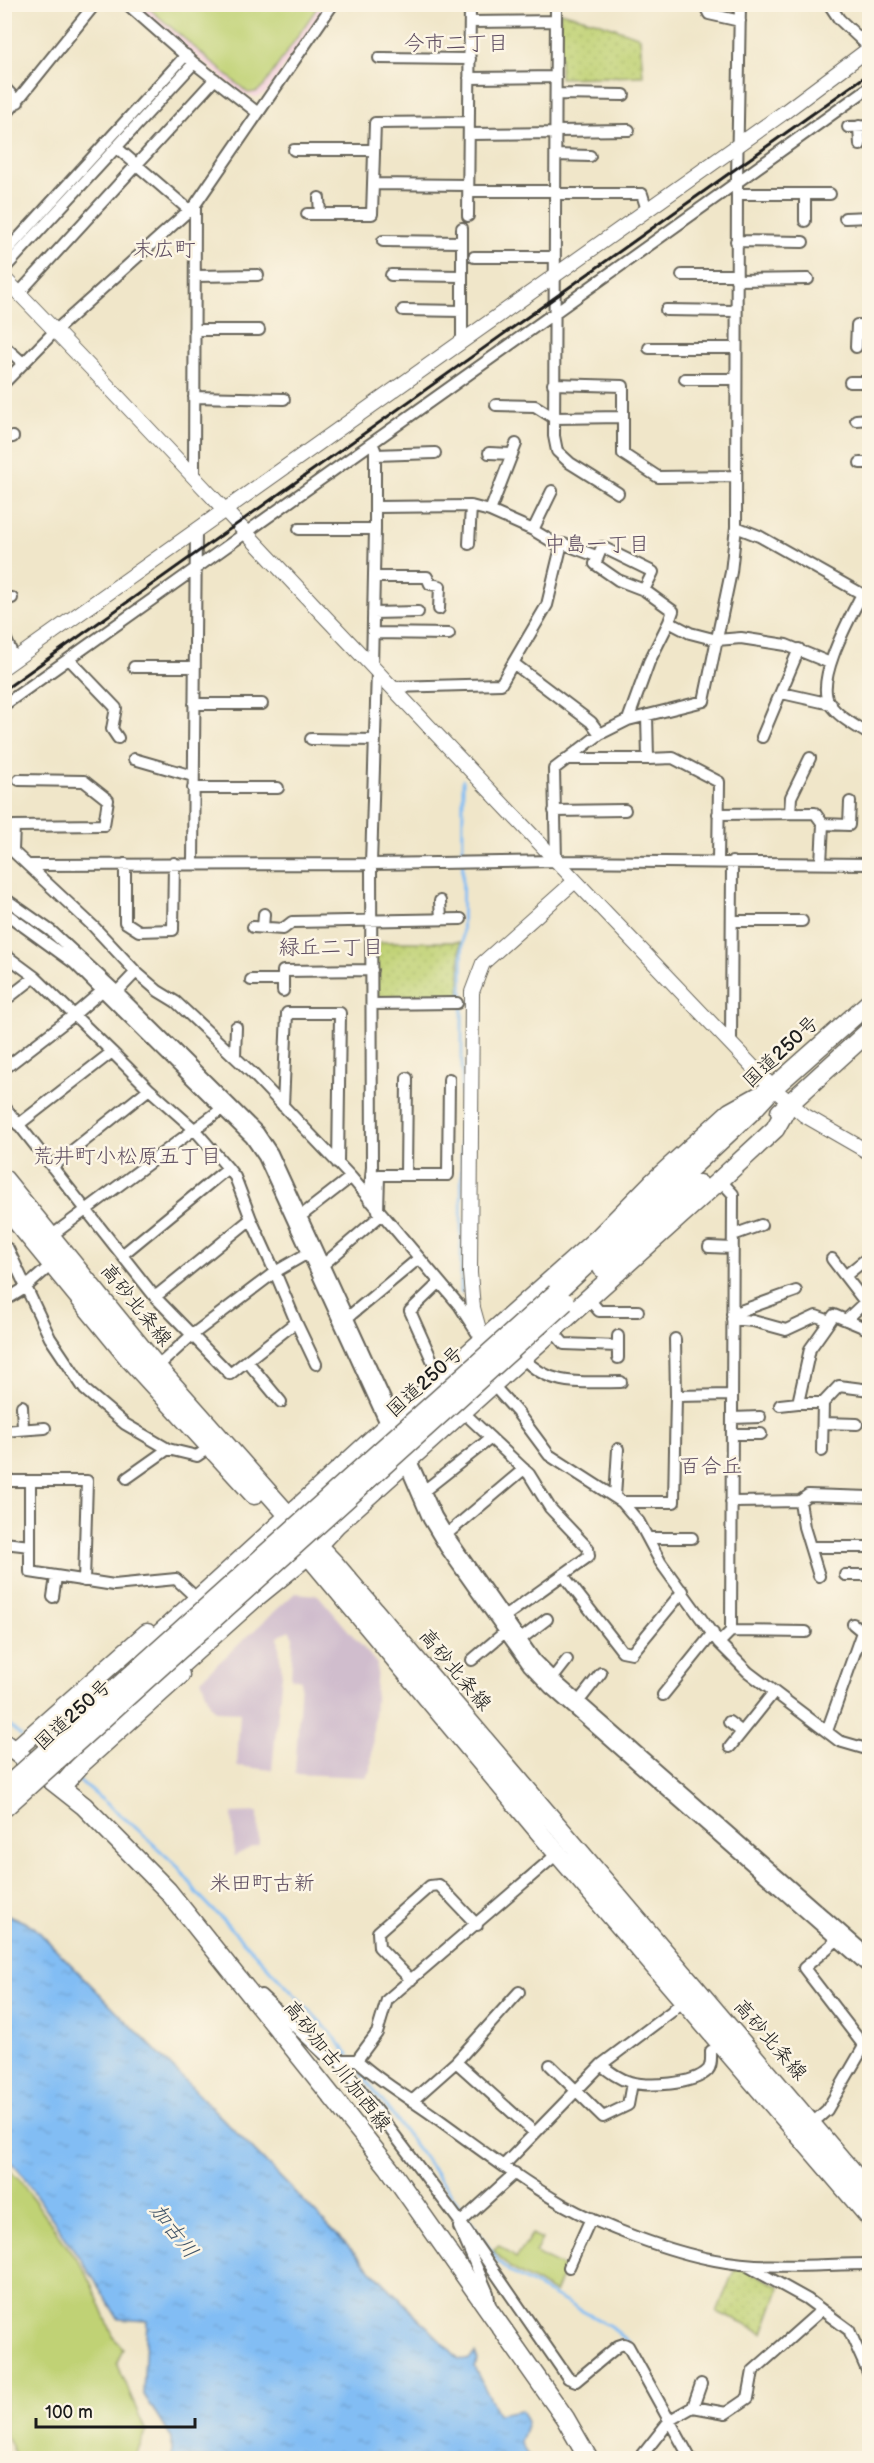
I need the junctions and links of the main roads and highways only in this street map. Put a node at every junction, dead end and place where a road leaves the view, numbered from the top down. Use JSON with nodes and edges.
{"nodes":[{"id":1,"x":870,"y":1002,"type":"edge"},
{"id":2,"x":870,"y":1030,"type":"edge"},
{"id":3,"x":773,"y":1088,"type":"junction"},
{"id":4,"x":789,"y":1104,"type":"junction"},
{"id":5,"x":4,"y":1179,"type":"edge"},
{"id":6,"x":4,"y":1206,"type":"edge"},
{"id":7,"x":561,"y":1298,"type":"junction"},
{"id":8,"x":285,"y":1520,"type":"junction"},
{"id":9,"x":267,"y":1537,"type":"junction"},
{"id":10,"x":306,"y":1556,"type":"junction"},
{"id":11,"x":9,"y":1747,"type":"edge"},
{"id":12,"x":4,"y":1779,"type":"edge"},
{"id":13,"x":61,"y":1787,"type":"junction"},
{"id":14,"x":4,"y":1789,"type":"edge"},
{"id":15,"x":4,"y":1808,"type":"edge"},
{"id":16,"x":4,"y":1818,"type":"edge"},
{"id":17,"x":690,"y":1995,"type":"junction"},
{"id":18,"x":870,"y":2193,"type":"edge"},
{"id":19,"x":870,"y":2218,"type":"edge"},
{"id":20,"x":588,"y":2458,"type":"edge"}],
"edges":[{"from":1,"to":3,"type":"main road","name":"国道250号"},
{"from":2,"to":4,"type":"main road","name":"国道250号"},
{"from":3,"to":7,"type":"main road","name":"国道250号"},
{"from":3,"to":8,"type":"main road"},
{"from":4,"to":7,"type":"main road","name":"国道250号"},
{"from":4,"to":10,"type":"main road"},
{"from":5,"to":8,"type":"main road","name":"高砂北条線"},
{"from":6,"to":8,"type":"main road","name":"高砂北条線"},
{"from":7,"to":14,"type":"main road","name":"国道250号","bridge":true},
{"from":7,"to":15,"type":"main road","name":"国道250号","bridge":true},
{"from":8,"to":9,"type":"main road"},
{"from":8,"to":10,"type":"main road","name":"高砂北条線"},
{"from":9,"to":11,"type":"main road"},
{"from":9,"to":12,"type":"main road"},
{"from":10,"to":13,"type":"main road"},
{"from":10,"to":16,"type":"main road"},
{"from":10,"to":17,"type":"main road","name":"高砂北条線"},
{"from":10,"to":17,"type":"main road","name":"高砂北条線"},
{"from":11,"to":13,"type":"main road","name":"高砂加古川加西線"},
{"from":13,"to":20,"type":"main road","name":"高砂加古川加西線"},
{"from":17,"to":18,"type":"main road","name":"高砂北条線"},
{"from":17,"to":19,"type":"main road","name":"高砂北条線"}]}
